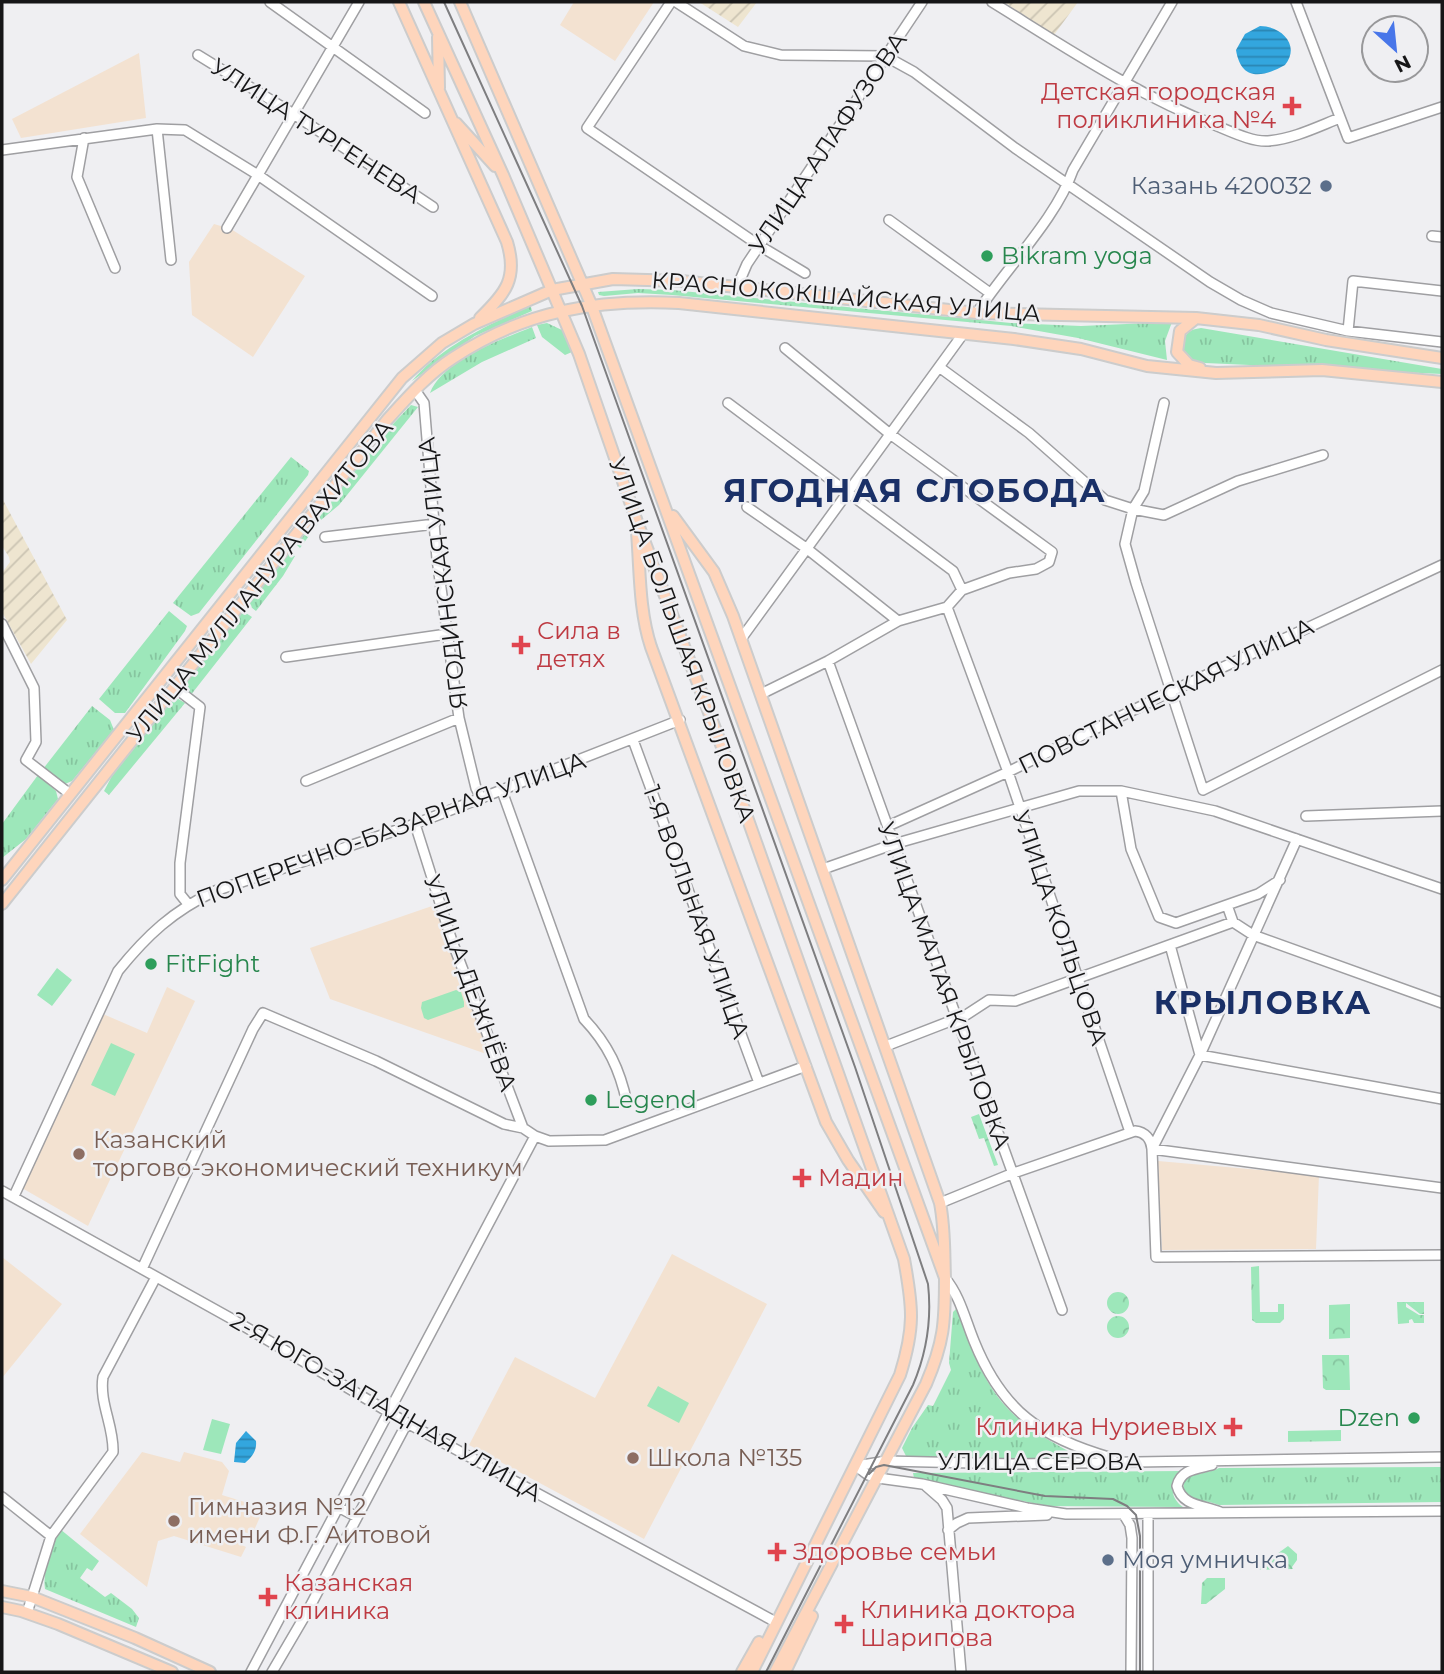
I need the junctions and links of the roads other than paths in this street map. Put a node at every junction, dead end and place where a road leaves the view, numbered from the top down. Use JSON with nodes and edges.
{"nodes":[{"id":1,"x":270,"y":2,"type":"edge"},
{"id":2,"x":359,"y":2,"type":"edge"},
{"id":3,"x":399,"y":2,"type":"edge"},
{"id":4,"x":424,"y":2,"type":"edge"},
{"id":5,"x":460,"y":2,"type":"edge"},
{"id":6,"x":674,"y":2,"type":"edge"},
{"id":7,"x":922,"y":2,"type":"edge"},
{"id":8,"x":992,"y":2,"type":"edge"},
{"id":9,"x":1172,"y":2,"type":"edge"},
{"id":10,"x":1296,"y":2,"type":"edge"},
{"id":11,"x":438,"y":32,"type":"junction"},
{"id":12,"x":333,"y":45,"type":"junction"},
{"id":13,"x":198,"y":55,"type":"dead end"},
{"id":14,"x":885,"y":56,"type":"junction"},
{"id":15,"x":1123,"y":84,"type":"junction"},
{"id":16,"x":440,"y":94,"type":"junction"},
{"id":17,"x":1442,"y":107,"type":"edge"},
{"id":18,"x":292,"y":113,"type":"junction"},
{"id":19,"x":425,"y":113,"type":"dead end"},
{"id":20,"x":450,"y":116,"type":"junction"},
{"id":21,"x":1340,"y":118,"type":"junction"},
{"id":22,"x":157,"y":129,"type":"junction"},
{"id":23,"x":84,"y":138,"type":"junction"},
{"id":24,"x":2,"y":150,"type":"edge"},
{"id":25,"x":258,"y":175,"type":"junction"},
{"id":26,"x":503,"y":175,"type":"junction"},
{"id":27,"x":1068,"y":184,"type":"junction"},
{"id":28,"x":433,"y":206,"type":"dead end"},
{"id":29,"x":889,"y":220,"type":"dead end"},
{"id":30,"x":227,"y":228,"type":"dead end"},
{"id":31,"x":1432,"y":236,"type":"dead end"},
{"id":32,"x":1442,"y":236,"type":"edge"},
{"id":33,"x":760,"y":246,"type":"junction"},
{"id":34,"x":172,"y":260,"type":"dead end"},
{"id":35,"x":115,"y":268,"type":"dead end"},
{"id":36,"x":805,"y":273,"type":"dead end"},
{"id":37,"x":582,"y":283,"type":"junction"},
{"id":38,"x":737,"y":287,"type":"junction"},
{"id":39,"x":552,"y":290,"type":"junction"},
{"id":40,"x":1442,"y":291,"type":"edge"},
{"id":41,"x":990,"y":293,"type":"junction"},
{"id":42,"x":432,"y":296,"type":"dead end"},
{"id":43,"x":591,"y":304,"type":"junction"},
{"id":44,"x":561,"y":311,"type":"junction"},
{"id":45,"x":976,"y":313,"type":"junction"},
{"id":46,"x":1196,"y":318,"type":"junction"},
{"id":47,"x":474,"y":324,"type":"junction"},
{"id":48,"x":1348,"y":331,"type":"junction"},
{"id":49,"x":963,"y":334,"type":"junction"},
{"id":50,"x":1442,"y":342,"type":"edge"},
{"id":51,"x":785,"y":348,"type":"dead end"},
{"id":52,"x":1442,"y":358,"type":"edge"},
{"id":53,"x":939,"y":367,"type":"junction"},
{"id":54,"x":1216,"y":373,"type":"junction"},
{"id":55,"x":1442,"y":382,"type":"edge"},
{"id":56,"x":415,"y":390,"type":"junction"},
{"id":57,"x":729,"y":402,"type":"dead end"},
{"id":58,"x":1164,"y":403,"type":"dead end"},
{"id":59,"x":890,"y":434,"type":"junction"},
{"id":60,"x":1322,"y":455,"type":"dead end"},
{"id":61,"x":848,"y":492,"type":"junction"},
{"id":62,"x":747,"y":507,"type":"dead end"},
{"id":63,"x":667,"y":508,"type":"junction"},
{"id":64,"x":1133,"y":509,"type":"junction"},
{"id":65,"x":636,"y":519,"type":"junction"},
{"id":66,"x":435,"y":524,"type":"junction"},
{"id":67,"x":325,"y":537,"type":"dead end"},
{"id":68,"x":806,"y":548,"type":"junction"},
{"id":69,"x":1442,"y":565,"type":"edge"},
{"id":70,"x":962,"y":590,"type":"junction"},
{"id":71,"x":947,"y":607,"type":"junction"},
{"id":72,"x":898,"y":621,"type":"junction"},
{"id":73,"x":2,"y":624,"type":"edge"},
{"id":74,"x":447,"y":634,"type":"junction"},
{"id":75,"x":741,"y":639,"type":"junction"},
{"id":76,"x":286,"y":657,"type":"dead end"},
{"id":77,"x":828,"y":661,"type":"junction"},
{"id":78,"x":1442,"y":670,"type":"edge"},
{"id":79,"x":174,"y":687,"type":"junction"},
{"id":80,"x":1172,"y":691,"type":"junction"},
{"id":81,"x":761,"y":694,"type":"junction"},
{"id":82,"x":459,"y":718,"type":"junction"},
{"id":83,"x":680,"y":720,"type":"junction"},
{"id":84,"x":633,"y":740,"type":"junction"},
{"id":85,"x":1009,"y":772,"type":"junction"},
{"id":86,"x":306,"y":781,"type":"dead end"},
{"id":87,"x":502,"y":791,"type":"junction"},
{"id":88,"x":1121,"y":791,"type":"junction"},
{"id":89,"x":70,"y":794,"type":"junction"},
{"id":90,"x":481,"y":799,"type":"junction"},
{"id":91,"x":1020,"y":808,"type":"junction"},
{"id":92,"x":1442,"y":811,"type":"edge"},
{"id":93,"x":1306,"y":816,"type":"dead end"},
{"id":94,"x":415,"y":824,"type":"junction"},
{"id":95,"x":888,"y":826,"type":"junction"},
{"id":96,"x":1297,"y":839,"type":"junction"},
{"id":97,"x":894,"y":844,"type":"junction"},
{"id":98,"x":823,"y":869,"type":"junction"},
{"id":99,"x":1281,"y":879,"type":"junction"},
{"id":100,"x":2,"y":880,"type":"edge"},
{"id":101,"x":1442,"y":889,"type":"edge"},
{"id":102,"x":2,"y":904,"type":"edge"},
{"id":103,"x":188,"y":904,"type":"junction"},
{"id":104,"x":1227,"y":905,"type":"junction"},
{"id":105,"x":1233,"y":922,"type":"junction"},
{"id":106,"x":1253,"y":935,"type":"junction"},
{"id":107,"x":1170,"y":945,"type":"junction"},
{"id":108,"x":1077,"y":979,"type":"junction"},
{"id":109,"x":1442,"y":1003,"type":"edge"},
{"id":110,"x":957,"y":1019,"type":"junction"},
{"id":111,"x":886,"y":1046,"type":"junction"},
{"id":112,"x":1200,"y":1055,"type":"junction"},
{"id":113,"x":806,"y":1066,"type":"junction"},
{"id":114,"x":759,"y":1083,"type":"junction"},
{"id":115,"x":1442,"y":1099,"type":"edge"},
{"id":116,"x":627,"y":1103,"type":"dead end"},
{"id":117,"x":523,"y":1128,"type":"junction"},
{"id":118,"x":1130,"y":1132,"type":"junction"},
{"id":119,"x":535,"y":1136,"type":"junction"},
{"id":120,"x":1152,"y":1149,"type":"junction"},
{"id":121,"x":1011,"y":1174,"type":"junction"},
{"id":122,"x":1442,"y":1188,"type":"edge"},
{"id":123,"x":2,"y":1191,"type":"edge"},
{"id":124,"x":14,"y":1196,"type":"junction"},
{"id":125,"x":940,"y":1203,"type":"junction"},
{"id":126,"x":894,"y":1227,"type":"junction"},
{"id":127,"x":1442,"y":1255,"type":"edge"},
{"id":128,"x":142,"y":1269,"type":"junction"},
{"id":129,"x":156,"y":1277,"type":"junction"},
{"id":130,"x":945,"y":1278,"type":"junction"},
{"id":131,"x":1062,"y":1310,"type":"dead end"},
{"id":132,"x":388,"y":1412,"type":"junction"},
{"id":133,"x":407,"y":1423,"type":"junction"},
{"id":134,"x":1442,"y":1457,"type":"edge"},
{"id":135,"x":887,"y":1461,"type":"junction"},
{"id":136,"x":1123,"y":1461,"type":"junction"},
{"id":137,"x":1223,"y":1461,"type":"junction"},
{"id":138,"x":856,"y":1466,"type":"junction"},
{"id":139,"x":878,"y":1478,"type":"junction"},
{"id":140,"x":925,"y":1485,"type":"junction"},
{"id":141,"x":2,"y":1497,"type":"edge"},
{"id":142,"x":338,"y":1507,"type":"junction"},
{"id":143,"x":1442,"y":1511,"type":"edge"},
{"id":144,"x":1066,"y":1514,"type":"junction"},
{"id":145,"x":1224,"y":1514,"type":"junction"},
{"id":146,"x":1124,"y":1515,"type":"junction"},
{"id":147,"x":1148,"y":1515,"type":"junction"},
{"id":148,"x":357,"y":1517,"type":"junction"},
{"id":149,"x":948,"y":1530,"type":"junction"},
{"id":150,"x":51,"y":1536,"type":"junction"},
{"id":151,"x":836,"y":1558,"type":"junction"},
{"id":152,"x":2,"y":1591,"type":"edge"},
{"id":153,"x":32,"y":1597,"type":"junction"},
{"id":154,"x":784,"y":1605,"type":"junction"},
{"id":155,"x":2,"y":1607,"type":"edge"},
{"id":156,"x":27,"y":1613,"type":"junction"},
{"id":157,"x":772,"y":1620,"type":"junction"},
{"id":158,"x":172,"y":1672,"type":"edge"},
{"id":159,"x":210,"y":1672,"type":"edge"},
{"id":160,"x":251,"y":1672,"type":"edge"},
{"id":161,"x":272,"y":1672,"type":"edge"},
{"id":162,"x":742,"y":1672,"type":"edge"},
{"id":163,"x":752,"y":1672,"type":"edge"},
{"id":164,"x":775,"y":1672,"type":"edge"},
{"id":165,"x":785,"y":1672,"type":"edge"},
{"id":166,"x":961,"y":1672,"type":"edge"},
{"id":167,"x":1131,"y":1672,"type":"edge"},
{"id":168,"x":1148,"y":1672,"type":"edge"}],
"edges":[{"from":1,"to":12,"type":"street"},
{"from":2,"to":12,"type":"street"},
{"from":3,"to":16,"type":"main road"},
{"from":4,"to":11,"type":"main road","name":"УЛИЦА БОЛЬШАЯ КРЫЛОВКА"},
{"from":5,"to":37,"type":"main road","name":"УЛИЦА БОЛЬШАЯ КРЫЛОВКА"},
{"from":6,"to":14,"type":"street"},
{"from":6,"to":33,"type":"street"},
{"from":7,"to":14,"type":"street","name":"УЛИЦА АЛАФУЗОВА"},
{"from":8,"to":15,"type":"street"},
{"from":9,"to":15,"type":"street"},
{"from":10,"to":21,"type":"street"},
{"from":11,"to":16,"type":"main road"},
{"from":11,"to":26,"type":"main road","name":"УЛИЦА БОЛЬШАЯ КРЫЛОВКА"},
{"from":12,"to":18,"type":"street"},
{"from":12,"to":19,"type":"street"},
{"from":13,"to":18,"type":"street","name":"УЛИЦА ТУРГЕНЕВА"},
{"from":14,"to":27,"type":"street"},
{"from":14,"to":33,"type":"street","name":"УЛИЦА АЛАФУЗОВА"},
{"from":15,"to":21,"type":"street"},
{"from":15,"to":27,"type":"street"},
{"from":16,"to":20,"type":"main road"},
{"from":17,"to":21,"type":"street"},
{"from":18,"to":25,"type":"street"},
{"from":18,"to":28,"type":"street","name":"УЛИЦА ТУРГЕНЕВА"},
{"from":20,"to":26,"type":"main road"},
{"from":20,"to":47,"type":"main road"},
{"from":22,"to":23,"type":"street"},
{"from":22,"to":25,"type":"street"},
{"from":22,"to":34,"type":"street"},
{"from":23,"to":24,"type":"street"},
{"from":23,"to":35,"type":"street"},
{"from":25,"to":30,"type":"street"},
{"from":25,"to":42,"type":"street"},
{"from":26,"to":39,"type":"main road","name":"УЛИЦА БОЛЬШАЯ КРЫЛОВКА"},
{"from":27,"to":41,"type":"street"},
{"from":27,"to":48,"type":"street"},
{"from":29,"to":41,"type":"street"},
{"from":31,"to":32,"type":"street"},
{"from":33,"to":36,"type":"street"},
{"from":33,"to":38,"type":"street","name":"УЛИЦА АЛАФУЗОВА"},
{"from":37,"to":38,"type":"main road","name":"КРАСНОКОКШАЙСКАЯ УЛИЦА"},
{"from":37,"to":39,"type":"main road","name":"КРАСНОКОКШАЙСКАЯ УЛИЦА"},
{"from":37,"to":43,"type":"main road","name":"УЛИЦА БОЛЬШАЯ КРЫЛОВКА"},
{"from":38,"to":45,"type":"main road","name":"КРАСНОКОКШАЙСКАЯ УЛИЦА"},
{"from":39,"to":44,"type":"main road","name":"УЛИЦА БОЛЬШАЯ КРЫЛОВКА"},
{"from":39,"to":47,"type":"main road","name":"УЛИЦА МУЛЛАНУРА ВАХИТОВА"},
{"from":40,"to":48,"type":"street"},
{"from":41,"to":45,"type":"street"},
{"from":43,"to":44,"type":"main road","name":"КРАСНОКОКШАЙСКАЯ УЛИЦА"},
{"from":43,"to":49,"type":"main road","name":"КРАСНОКОКШАЙСКАЯ УЛИЦА"},
{"from":43,"to":63,"type":"main road","name":"УЛИЦА БОЛЬШАЯ КРЫЛОВКА"},
{"from":44,"to":56,"type":"main road","name":"УЛИЦА МУЛЛАНУРА ВАХИТОВА"},
{"from":44,"to":65,"type":"main road","name":"УЛИЦА БОЛЬШАЯ КРЫЛОВКА"},
{"from":45,"to":46,"type":"main road","name":"КРАСНОКОКШАЙСКАЯ УЛИЦА"},
{"from":46,"to":52,"type":"main road","name":"КРАСНОКОКШАЙСКАЯ УЛИЦА"},
{"from":46,"to":54,"type":"main road"},
{"from":47,"to":89,"type":"main road","name":"УЛИЦА МУЛЛАНУРА ВАХИТОВА"},
{"from":48,"to":50,"type":"street"},
{"from":49,"to":53,"type":"street"},
{"from":49,"to":54,"type":"main road","name":"КРАСНОКОКШАЙСКАЯ УЛИЦА"},
{"from":51,"to":59,"type":"street"},
{"from":53,"to":59,"type":"street"},
{"from":53,"to":64,"type":"street"},
{"from":54,"to":55,"type":"main road","name":"КРАСНОКОКШАЙСКАЯ УЛИЦА"},
{"from":56,"to":66,"type":"street","name":"ЯГОДИНСКАЯ УЛИЦА"},
{"from":56,"to":79,"type":"main road","name":"УЛИЦА МУЛЛАНУРА ВАХИТОВА"},
{"from":57,"to":61,"type":"street"},
{"from":58,"to":64,"type":"street"},
{"from":59,"to":61,"type":"street"},
{"from":59,"to":70,"type":"street"},
{"from":60,"to":64,"type":"street"},
{"from":61,"to":68,"type":"street"},
{"from":61,"to":70,"type":"street"},
{"from":62,"to":68,"type":"street"},
{"from":63,"to":75,"type":"main road"},
{"from":63,"to":130,"type":"main road","name":"УЛИЦА БОЛЬШАЯ КРЫЛОВКА"},
{"from":64,"to":80,"type":"street"},
{"from":65,"to":83,"type":"main road"},
{"from":65,"to":126,"type":"main road","name":"УЛИЦА БОЛЬШАЯ КРЫЛОВКА"},
{"from":66,"to":67,"type":"street"},
{"from":66,"to":74,"type":"street","name":"ЯГОДИНСКАЯ УЛИЦА"},
{"from":68,"to":72,"type":"street"},
{"from":68,"to":75,"type":"street"},
{"from":69,"to":80,"type":"street","name":"ПОВСТАНЧЕСКАЯ УЛИЦА"},
{"from":70,"to":71,"type":"street"},
{"from":71,"to":72,"type":"street"},
{"from":71,"to":85,"type":"street","name":"УЛИЦА КОЛЬЦОВА"},
{"from":72,"to":77,"type":"street"},
{"from":73,"to":89,"type":"street"},
{"from":74,"to":76,"type":"street"},
{"from":74,"to":82,"type":"street","name":"ЯГОДИНСКАЯ УЛИЦА"},
{"from":75,"to":81,"type":"main road"},
{"from":77,"to":81,"type":"street"},
{"from":77,"to":95,"type":"street","name":"УЛИЦА МАЛАЯ КРЫЛОВКА"},
{"from":78,"to":80,"type":"street"},
{"from":79,"to":102,"type":"main road","name":"УЛИЦА МУЛЛАНУРА ВАХИТОВА"},
{"from":79,"to":103,"type":"street"},
{"from":80,"to":85,"type":"street","name":"ПОВСТАНЧЕСКАЯ УЛИЦА"},
{"from":81,"to":98,"type":"main road"},
{"from":82,"to":86,"type":"street"},
{"from":82,"to":90,"type":"street","name":"ЯГОДИНСКАЯ УЛИЦА"},
{"from":83,"to":84,"type":"street","name":"ПОПЕРЕЧНО-БАЗАРНАЯ УЛИЦА"},
{"from":83,"to":113,"type":"main road"},
{"from":84,"to":87,"type":"street","name":"ПОПЕРЕЧНО-БАЗАРНАЯ УЛИЦА"},
{"from":84,"to":114,"type":"street","name":"1-Я ВОЛЬНАЯ УЛИЦА"},
{"from":85,"to":91,"type":"street","name":"УЛИЦА КОЛЬЦОВА"},
{"from":85,"to":95,"type":"street","name":"ПОВСТАНЧЕСКАЯ УЛИЦА"},
{"from":87,"to":90,"type":"street","name":"ПОПЕРЕЧНО-БАЗАРНАЯ УЛИЦА"},
{"from":87,"to":116,"type":"street"},
{"from":88,"to":91,"type":"street","name":"ПОВСТАНЧЕСКАЯ УЛИЦА"},
{"from":88,"to":96,"type":"street","name":"ПОВСТАНЧЕСКАЯ УЛИЦА"},
{"from":88,"to":104,"type":"street"},
{"from":89,"to":100,"type":"main road","name":"УЛИЦА МУЛЛАНУРА ВАХИТОВА"},
{"from":90,"to":94,"type":"street","name":"ПОПЕРЕЧНО-БАЗАРНАЯ УЛИЦА"},
{"from":91,"to":97,"type":"street","name":"ПОВСТАНЧЕСКАЯ УЛИЦА"},
{"from":91,"to":108,"type":"street","name":"УЛИЦА КОЛЬЦОВА"},
{"from":92,"to":93,"type":"street"},
{"from":94,"to":103,"type":"street","name":"ПОПЕРЕЧНО-БАЗАРНАЯ УЛИЦА"},
{"from":94,"to":117,"type":"street","name":"УЛИЦА ДЕЖНЁВА"},
{"from":95,"to":97,"type":"street","name":"УЛИЦА МАЛАЯ КРЫЛОВКА"},
{"from":96,"to":99,"type":"street"},
{"from":96,"to":101,"type":"street","name":"ПОВСТАНЧЕСКАЯ УЛИЦА"},
{"from":97,"to":98,"type":"street","name":"ПОВСТАНЧЕСКАЯ УЛИЦА"},
{"from":97,"to":110,"type":"street","name":"УЛИЦА МАЛАЯ КРЫЛОВКА"},
{"from":98,"to":111,"type":"main road"},
{"from":99,"to":104,"type":"street"},
{"from":99,"to":106,"type":"street"},
{"from":103,"to":124,"type":"street","name":"ПОПЕРЕЧНО-БАЗАРНАЯ УЛИЦА"},
{"from":104,"to":105,"type":"street"},
{"from":105,"to":106,"type":"street"},
{"from":105,"to":107,"type":"street"},
{"from":106,"to":109,"type":"street"},
{"from":106,"to":112,"type":"street"},
{"from":107,"to":108,"type":"street"},
{"from":107,"to":112,"type":"street"},
{"from":108,"to":110,"type":"street"},
{"from":108,"to":118,"type":"street","name":"УЛИЦА КОЛЬЦОВА"},
{"from":110,"to":111,"type":"street"},
{"from":110,"to":121,"type":"street","name":"УЛИЦА МАЛАЯ КРЫЛОВКА"},
{"from":111,"to":125,"type":"main road"},
{"from":112,"to":115,"type":"street"},
{"from":112,"to":120,"type":"street"},
{"from":113,"to":114,"type":"street"},
{"from":113,"to":126,"type":"main road"},
{"from":114,"to":119,"type":"street"},
{"from":117,"to":119,"type":"street"},
{"from":117,"to":128,"type":"street"},
{"from":118,"to":120,"type":"street"},
{"from":118,"to":121,"type":"street"},
{"from":119,"to":132,"type":"street"},
{"from":120,"to":122,"type":"street"},
{"from":120,"to":127,"type":"street"},
{"from":121,"to":125,"type":"street"},
{"from":121,"to":131,"type":"street","name":"УЛИЦА МАЛАЯ КРЫЛОВКА"},
{"from":123,"to":124,"type":"street","name":"2-Я ЮГО-ЗАПАДНАЯ УЛИЦА"},
{"from":124,"to":128,"type":"street","name":"2-Я ЮГО-ЗАПАДНАЯ УЛИЦА"},
{"from":125,"to":130,"type":"main road"},
{"from":126,"to":138,"type":"main road","name":"УЛИЦА БОЛЬШАЯ КРЫЛОВКА"},
{"from":128,"to":129,"type":"street","name":"2-Я ЮГО-ЗАПАДНАЯ УЛИЦА"},
{"from":129,"to":132,"type":"street","name":"2-Я ЮГО-ЗАПАДНАЯ УЛИЦА"},
{"from":129,"to":150,"type":"street"},
{"from":130,"to":135,"type":"main road"},
{"from":130,"to":136,"type":"street"},
{"from":132,"to":133,"type":"street","name":"2-Я ЮГО-ЗАПАДНАЯ УЛИЦА"},
{"from":132,"to":142,"type":"street"},
{"from":133,"to":148,"type":"street"},
{"from":133,"to":157,"type":"street","name":"2-Я ЮГО-ЗАПАДНАЯ УЛИЦА"},
{"from":134,"to":137,"type":"street","name":"УЛИЦА СЕРОВА"},
{"from":135,"to":136,"type":"street","name":"УЛИЦА СЕРОВА"},
{"from":135,"to":138,"type":"street","name":"УЛИЦА СЕРОВА"},
{"from":135,"to":139,"type":"main road"},
{"from":136,"to":137,"type":"street","name":"УЛИЦА СЕРОВА"},
{"from":137,"to":145,"type":"street"},
{"from":138,"to":139,"type":"street","name":"УЛИЦА СЕРОВА"},
{"from":138,"to":154,"type":"main road","name":"УЛИЦА БОЛЬШАЯ КРЫЛОВКА"},
{"from":139,"to":140,"type":"street","name":"УЛИЦА СЕРОВА"},
{"from":139,"to":151,"type":"main road"},
{"from":140,"to":144,"type":"street","name":"УЛИЦА СЕРОВА"},
{"from":140,"to":149,"type":"street"},
{"from":141,"to":150,"type":"street"},
{"from":142,"to":148,"type":"street"},
{"from":142,"to":160,"type":"street"},
{"from":143,"to":145,"type":"street","name":"УЛИЦА СЕРОВА"},
{"from":144,"to":146,"type":"street","name":"УЛИЦА СЕРОВА"},
{"from":144,"to":149,"type":"street","name":"УЛИЦА СЕРОВА"},
{"from":145,"to":147,"type":"street","name":"УЛИЦА СЕРОВА"},
{"from":146,"to":147,"type":"street","name":"УЛИЦА СЕРОВА"},
{"from":146,"to":167,"type":"street"},
{"from":147,"to":168,"type":"street"},
{"from":148,"to":161,"type":"street"},
{"from":149,"to":166,"type":"street"},
{"from":150,"to":153,"type":"street"},
{"from":151,"to":164,"type":"main road"},
{"from":151,"to":165,"type":"main road"},
{"from":152,"to":153,"type":"main road"},
{"from":153,"to":156,"type":"street"},
{"from":153,"to":159,"type":"main road"},
{"from":154,"to":157,"type":"main road"},
{"from":154,"to":163,"type":"main road"},
{"from":155,"to":156,"type":"main road"},
{"from":156,"to":158,"type":"main road"},
{"from":157,"to":162,"type":"main road"}]}
